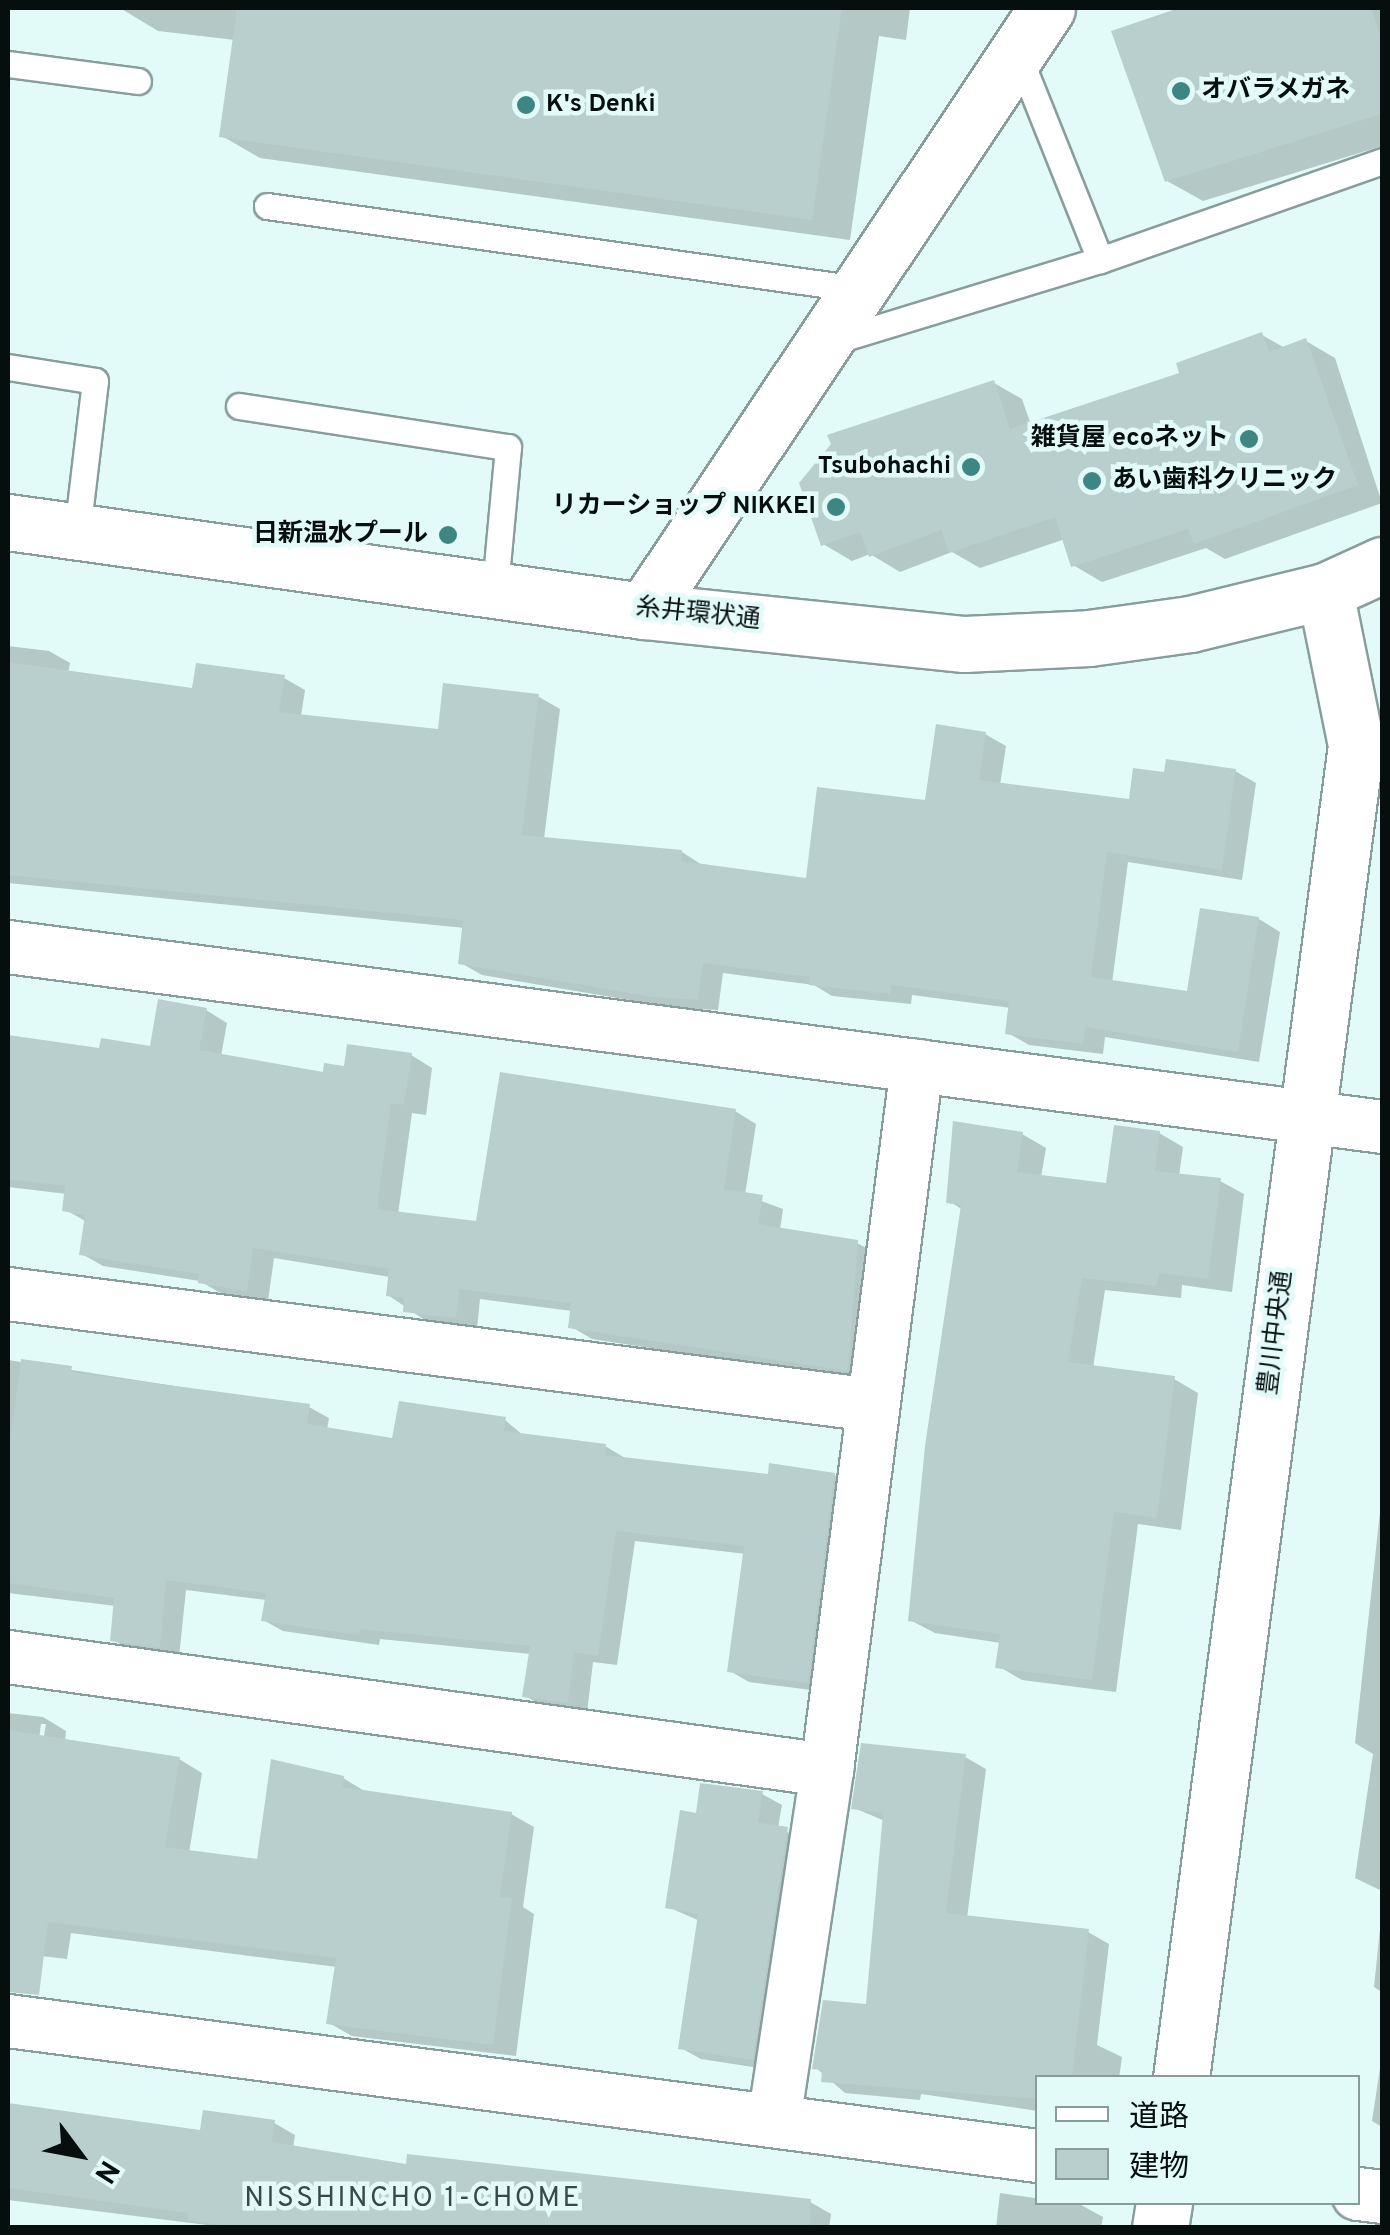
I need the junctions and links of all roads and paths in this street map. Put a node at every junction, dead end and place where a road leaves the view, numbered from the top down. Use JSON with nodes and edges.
{"nodes":[{"id":1,"x":1047,"y":8,"type":"edge"},
{"id":2,"x":1017,"y":52,"type":"junction"},
{"id":3,"x":8,"y":64,"type":"edge"},
{"id":4,"x":138,"y":81,"type":"dead end"},
{"id":5,"x":1382,"y":162,"type":"edge"},
{"id":6,"x":267,"y":206,"type":"dead end"},
{"id":7,"x":1100,"y":260,"type":"junction"},
{"id":8,"x":858,"y":289,"type":"junction"},
{"id":9,"x":822,"y":345,"type":"junction"},
{"id":10,"x":8,"y":368,"type":"edge"},
{"id":11,"x":239,"y":406,"type":"dead end"},
{"id":12,"x":8,"y":522,"type":"edge"},
{"id":13,"x":77,"y":531,"type":"junction"},
{"id":14,"x":1382,"y":565,"type":"edge"},
{"id":15,"x":495,"y":587,"type":"junction"},
{"id":16,"x":1324,"y":591,"type":"junction"},
{"id":17,"x":644,"y":611,"type":"junction"},
{"id":18,"x":8,"y":948,"type":"edge"},
{"id":19,"x":916,"y":1066,"type":"junction"},
{"id":20,"x":1304,"y":1118,"type":"junction"},
{"id":21,"x":1382,"y":1127,"type":"edge"},
{"id":22,"x":8,"y":1294,"type":"edge"},
{"id":23,"x":872,"y":1405,"type":"junction"},
{"id":24,"x":8,"y":1657,"type":"edge"},
{"id":25,"x":827,"y":1770,"type":"junction"},
{"id":26,"x":8,"y":2021,"type":"edge"},
{"id":27,"x":1181,"y":2075,"type":"edge"},
{"id":28,"x":774,"y":2121,"type":"junction"},
{"id":29,"x":1035,"y":2156,"type":"edge"}],
"edges":[{"from":1,"to":2,"type":"street"},
{"from":2,"to":7,"type":"lane"},
{"from":2,"to":8,"type":"street"},
{"from":3,"to":4,"type":"lane"},
{"from":5,"to":7,"type":"lane"},
{"from":6,"to":8,"type":"lane"},
{"from":7,"to":9,"type":"lane"},
{"from":8,"to":9,"type":"street"},
{"from":9,"to":17,"type":"street"},
{"from":10,"to":13,"type":"lane"},
{"from":11,"to":15,"type":"lane"},
{"from":12,"to":13,"type":"street","name":"糸井環状通"},
{"from":13,"to":15,"type":"street","name":"糸井環状通"},
{"from":14,"to":16,"type":"street","name":"糸井環状通"},
{"from":15,"to":17,"type":"street","name":"糸井環状通"},
{"from":16,"to":17,"type":"street","name":"糸井環状通"},
{"from":16,"to":20,"type":"street","name":"豊川中央通"},
{"from":18,"to":19,"type":"street"},
{"from":19,"to":20,"type":"street"},
{"from":19,"to":23,"type":"street"},
{"from":20,"to":21,"type":"street"},
{"from":20,"to":27,"type":"street","name":"豊川中央通"},
{"from":22,"to":23,"type":"street"},
{"from":23,"to":25,"type":"street"},
{"from":24,"to":25,"type":"street"},
{"from":25,"to":28,"type":"street"},
{"from":26,"to":28,"type":"street"},
{"from":28,"to":29,"type":"street"}]}
